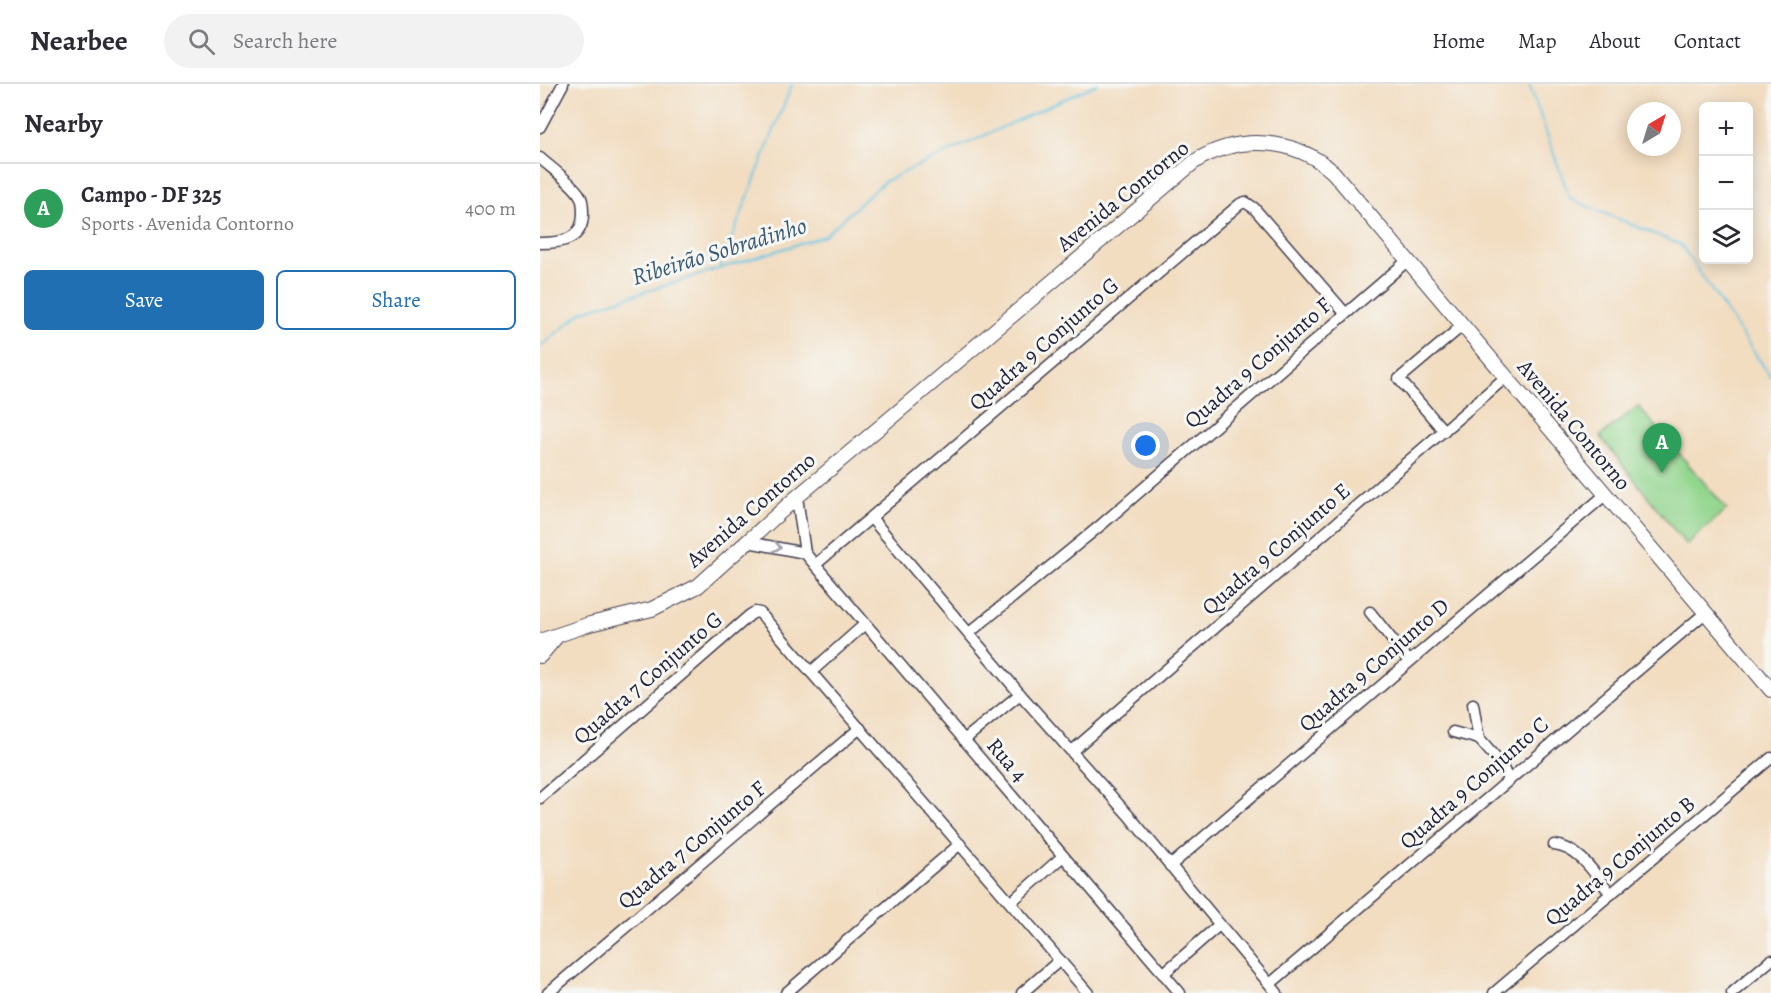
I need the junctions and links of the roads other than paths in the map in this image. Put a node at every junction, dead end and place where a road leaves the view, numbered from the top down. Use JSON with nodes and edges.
{"nodes":[{"id":1,"x":563,"y":84,"type":"edge"},
{"id":2,"x":540,"y":127,"type":"edge"},
{"id":3,"x":540,"y":158,"type":"edge"},
{"id":4,"x":540,"y":243,"type":"edge"},
{"id":5,"x":1407,"y":261,"type":"junction"},
{"id":6,"x":1345,"y":314,"type":"junction"},
{"id":7,"x":1462,"y":326,"type":"junction"},
{"id":8,"x":1506,"y":378,"type":"junction"},
{"id":9,"x":1444,"y":430,"type":"junction"},
{"id":10,"x":1605,"y":495,"type":"junction"},
{"id":11,"x":796,"y":497,"type":"junction"},
{"id":12,"x":872,"y":519,"type":"junction"},
{"id":13,"x":748,"y":542,"type":"junction"},
{"id":14,"x":805,"y":553,"type":"junction"},
{"id":15,"x":816,"y":566,"type":"junction"},
{"id":16,"x":1370,"y":612,"type":"dead end"},
{"id":17,"x":1705,"y":613,"type":"junction"},
{"id":18,"x":865,"y":624,"type":"junction"},
{"id":19,"x":969,"y":633,"type":"junction"},
{"id":20,"x":557,"y":635,"type":"junction"},
{"id":21,"x":540,"y":641,"type":"edge"},
{"id":22,"x":540,"y":656,"type":"edge"},
{"id":23,"x":1409,"y":661,"type":"junction"},
{"id":24,"x":811,"y":672,"type":"junction"},
{"id":25,"x":1771,"y":690,"type":"edge"},
{"id":26,"x":1020,"y":694,"type":"junction"},
{"id":27,"x":1473,"y":704,"type":"dead end"},
{"id":28,"x":860,"y":728,"type":"junction"},
{"id":29,"x":1453,"y":732,"type":"dead end"},
{"id":30,"x":1479,"y":739,"type":"junction"},
{"id":31,"x":964,"y":740,"type":"junction"},
{"id":32,"x":1071,"y":751,"type":"junction"},
{"id":33,"x":1771,"y":758,"type":"edge"},
{"id":34,"x":1508,"y":779,"type":"junction"},
{"id":35,"x":540,"y":798,"type":"edge"},
{"id":36,"x":960,"y":844,"type":"junction"},
{"id":37,"x":1554,"y":845,"type":"dead end"},
{"id":38,"x":1063,"y":856,"type":"junction"},
{"id":39,"x":1170,"y":866,"type":"junction"},
{"id":40,"x":1611,"y":894,"type":"junction"},
{"id":41,"x":1011,"y":902,"type":"junction"},
{"id":42,"x":1220,"y":925,"type":"junction"},
{"id":43,"x":1060,"y":960,"type":"junction"},
{"id":44,"x":1771,"y":960,"type":"edge"},
{"id":45,"x":1163,"y":974,"type":"junction"},
{"id":46,"x":1273,"y":989,"type":"edge"},
{"id":47,"x":548,"y":993,"type":"edge"},
{"id":48,"x":786,"y":993,"type":"edge"},
{"id":49,"x":1022,"y":993,"type":"edge"},
{"id":50,"x":1088,"y":993,"type":"edge"},
{"id":51,"x":1180,"y":993,"type":"edge"},
{"id":52,"x":1494,"y":993,"type":"edge"},
{"id":53,"x":1732,"y":993,"type":"edge"}],
"edges":[{"from":1,"to":2,"type":"street"},
{"from":3,"to":4,"type":"street"},
{"from":5,"to":6,"type":"street","name":"Quadra 9 Conjunto F"},
{"from":5,"to":7,"type":"main road","name":"Avenida Contorno"},
{"from":5,"to":11,"type":"main road","name":"Avenida Contorno"},
{"from":6,"to":12,"type":"street","name":"Quadra 9 Conjunto G"},
{"from":6,"to":19,"type":"street","name":"Quadra 9 Conjunto F"},
{"from":7,"to":8,"type":"main road","name":"Avenida Contorno"},
{"from":7,"to":9,"type":"street"},
{"from":8,"to":9,"type":"street","name":"Quadra 9 Conjunto E"},
{"from":8,"to":10,"type":"main road","name":"Avenida Contorno"},
{"from":9,"to":32,"type":"street","name":"Quadra 9 Conjunto E"},
{"from":10,"to":17,"type":"main road","name":"Avenida Contorno"},
{"from":10,"to":23,"type":"street","name":"Quadra 9 Conjunto D"},
{"from":11,"to":13,"type":"main road","name":"Avenida Contorno"},
{"from":11,"to":14,"type":"street"},
{"from":12,"to":15,"type":"street","name":"Quadra 9 Conjunto G"},
{"from":12,"to":19,"type":"street"},
{"from":13,"to":14,"type":"street","one_way":true},
{"from":13,"to":20,"type":"main road","name":"Avenida Contorno"},
{"from":14,"to":15,"type":"street","name":"Rua 4"},
{"from":15,"to":18,"type":"street","name":"Rua 4"},
{"from":16,"to":23,"type":"street"},
{"from":17,"to":25,"type":"main road","name":"Avenida Contorno"},
{"from":17,"to":34,"type":"street","name":"Quadra 9 Conjunto C"},
{"from":18,"to":24,"type":"street"},
{"from":18,"to":31,"type":"street","name":"Rua 4"},
{"from":19,"to":26,"type":"street"},
{"from":20,"to":21,"type":"main road","name":"Avenida Contorno"},
{"from":20,"to":22,"type":"main road"},
{"from":23,"to":39,"type":"street","name":"Quadra 9 Conjunto D"},
{"from":24,"to":28,"type":"street"},
{"from":24,"to":35,"type":"street","name":"Quadra 7 Conjunto G"},
{"from":26,"to":31,"type":"street"},
{"from":26,"to":32,"type":"street"},
{"from":27,"to":30,"type":"street"},
{"from":28,"to":36,"type":"street"},
{"from":28,"to":47,"type":"street","name":"Quadra 7 Conjunto F"},
{"from":29,"to":30,"type":"street"},
{"from":30,"to":34,"type":"street"},
{"from":31,"to":38,"type":"street","name":"Rua 4"},
{"from":32,"to":39,"type":"street"},
{"from":33,"to":40,"type":"street","name":"Quadra 9 Conjunto B"},
{"from":34,"to":46,"type":"street","name":"Quadra 9 Conjunto C"},
{"from":36,"to":41,"type":"street"},
{"from":36,"to":48,"type":"street"},
{"from":37,"to":40,"type":"street"},
{"from":38,"to":41,"type":"street"},
{"from":38,"to":45,"type":"street","name":"Rua 4"},
{"from":39,"to":42,"type":"street"},
{"from":40,"to":52,"type":"street","name":"Quadra 9 Conjunto B"},
{"from":41,"to":43,"type":"street"},
{"from":42,"to":45,"type":"street"},
{"from":42,"to":46,"type":"street"},
{"from":43,"to":49,"type":"street"},
{"from":43,"to":50,"type":"street"},
{"from":44,"to":53,"type":"street"},
{"from":45,"to":51,"type":"street","name":"Rua 4"}]}
